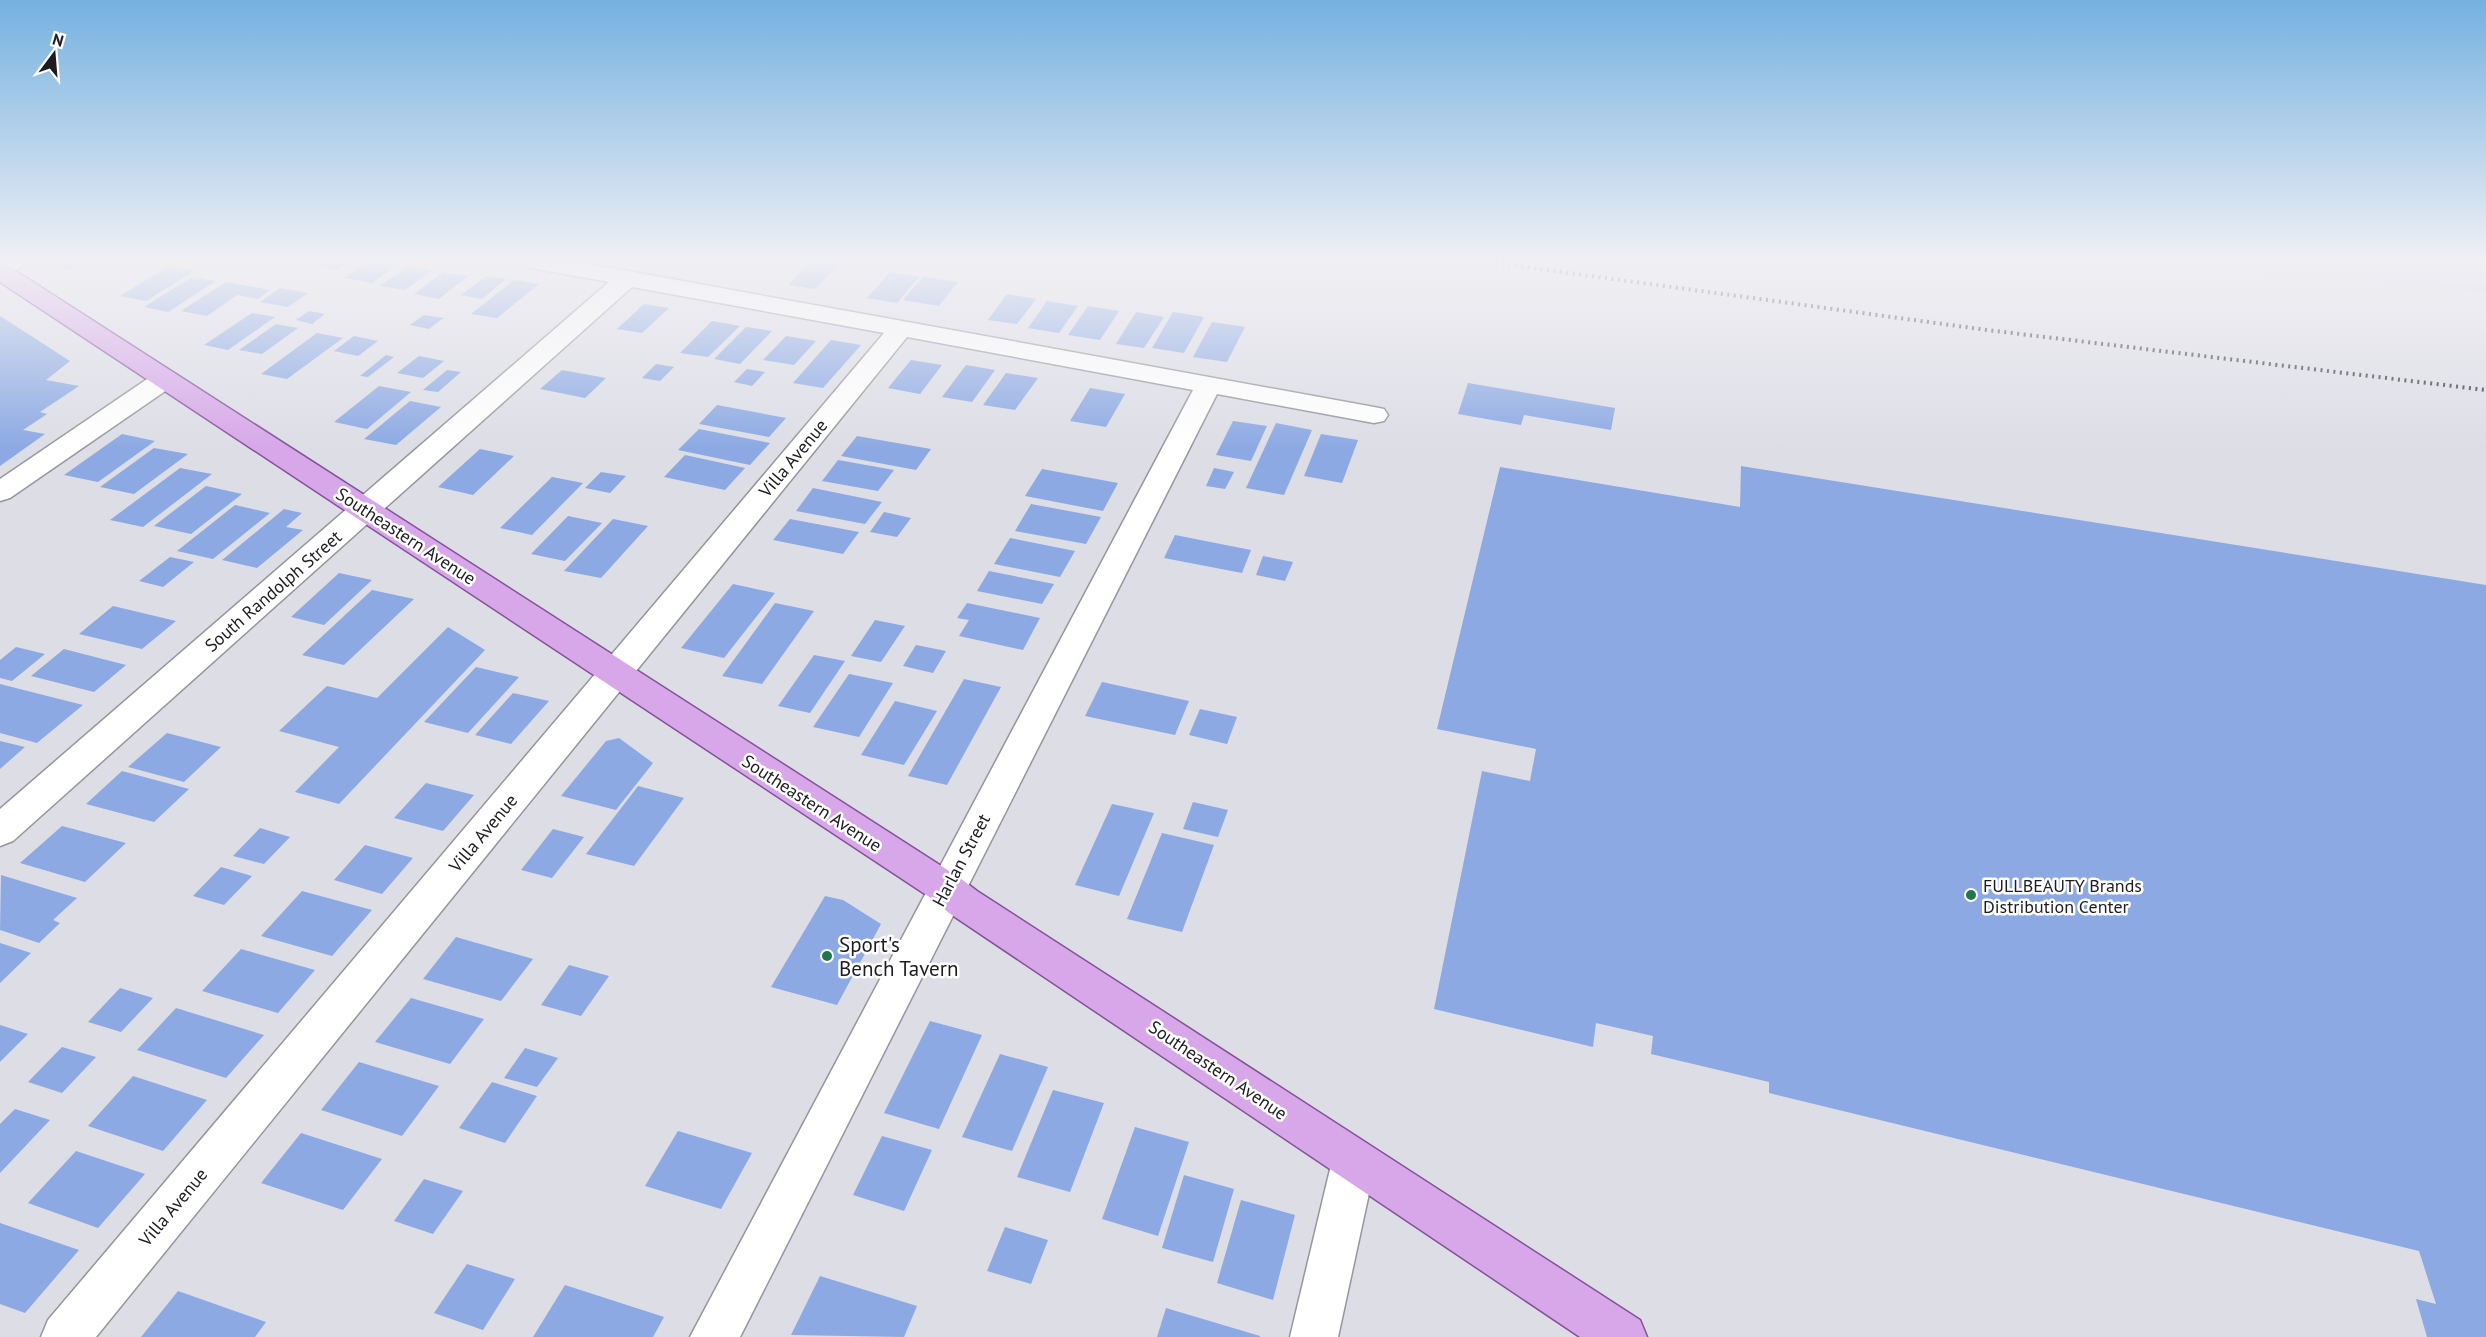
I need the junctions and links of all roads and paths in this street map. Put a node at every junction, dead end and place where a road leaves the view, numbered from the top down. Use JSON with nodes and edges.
{"nodes":[{"id":1,"x":82,"y":324,"type":"edge"},
{"id":2,"x":576,"y":324,"type":"edge"},
{"id":3,"x":881,"y":324,"type":"edge"},
{"id":4,"x":901,"y":328,"type":"junction"},
{"id":5,"x":165,"y":379,"type":"junction"},
{"id":6,"x":1209,"y":384,"type":"junction"},
{"id":7,"x":1374,"y":415,"type":"dead end"},
{"id":8,"x":0,"y":492,"type":"edge"},
{"id":9,"x":366,"y":509,"type":"junction"},
{"id":10,"x":614,"y":674,"type":"junction"},
{"id":11,"x":0,"y":831,"type":"edge"},
{"id":12,"x":947,"y":889,"type":"junction"},
{"id":13,"x":1354,"y":1161,"type":"junction"},
{"id":14,"x":65,"y":1337,"type":"edge"},
{"id":15,"x":714,"y":1337,"type":"edge"},
{"id":16,"x":1314,"y":1337,"type":"edge"},
{"id":17,"x":1623,"y":1337,"type":"edge"}],
"edges":[{"from":1,"to":5,"type":"main road","name":"Southeastern Avenue"},
{"from":2,"to":9,"type":"street","name":"South Randolph Street"},
{"from":3,"to":4,"type":"street"},
{"from":4,"to":6,"type":"street"},
{"from":4,"to":10,"type":"street","name":"Villa Avenue"},
{"from":5,"to":8,"type":"street"},
{"from":5,"to":9,"type":"main road","name":"Southeastern Avenue"},
{"from":6,"to":7,"type":"street"},
{"from":6,"to":12,"type":"street","name":"Harlan Street"},
{"from":9,"to":10,"type":"main road","name":"Southeastern Avenue"},
{"from":9,"to":11,"type":"street","name":"South Randolph Street"},
{"from":10,"to":12,"type":"main road","name":"Southeastern Avenue"},
{"from":10,"to":14,"type":"street","name":"Villa Avenue"},
{"from":12,"to":13,"type":"main road","name":"Southeastern Avenue"},
{"from":12,"to":15,"type":"street","name":"Harlan Street"},
{"from":13,"to":16,"type":"street"},
{"from":13,"to":17,"type":"main road","name":"Southeastern Avenue"}]}
